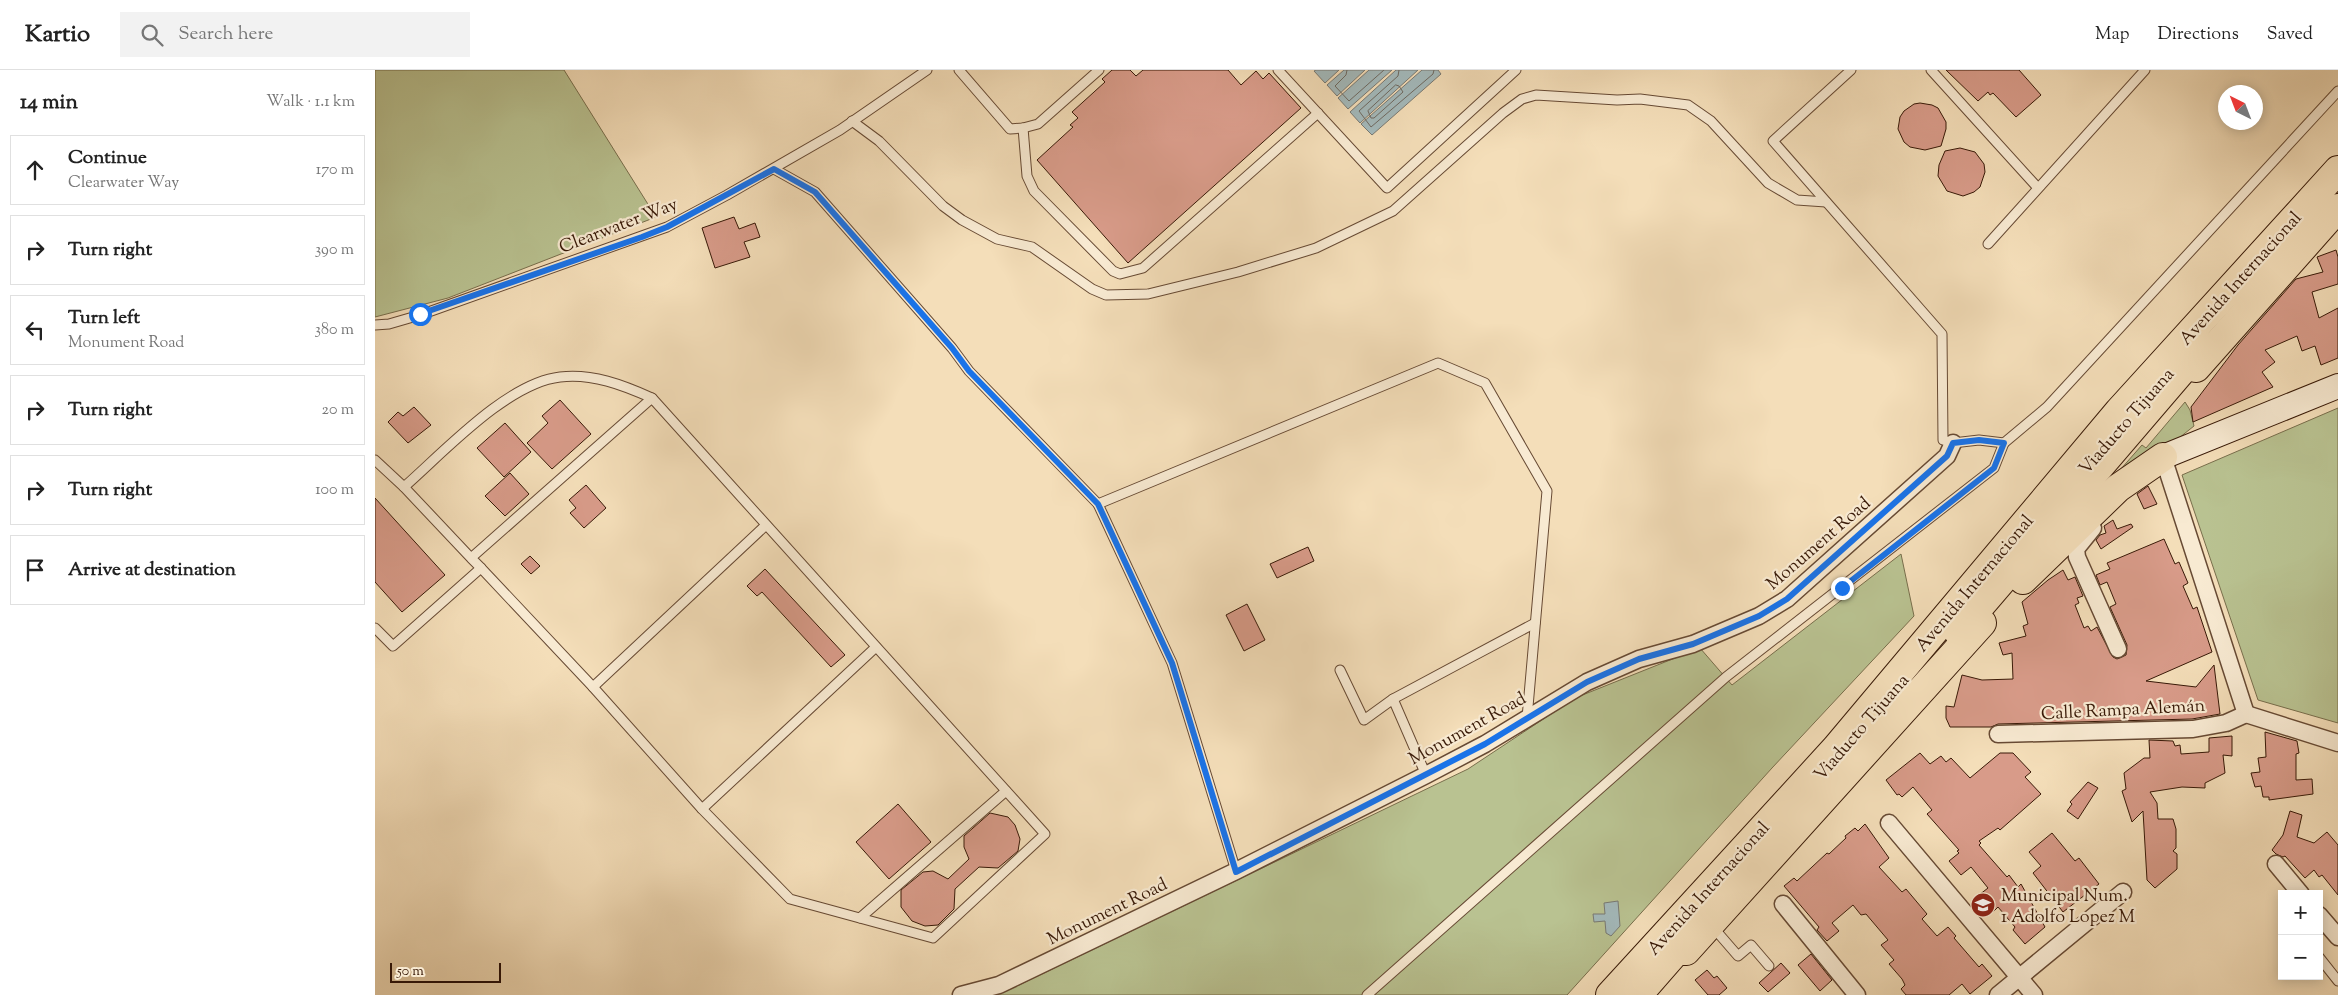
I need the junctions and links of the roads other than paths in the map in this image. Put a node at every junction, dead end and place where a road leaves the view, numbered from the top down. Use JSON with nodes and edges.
{"nodes":[{"id":1,"x":927,"y":70,"type":"edge"},
{"id":2,"x":959,"y":70,"type":"edge"},
{"id":3,"x":1099,"y":70,"type":"edge"},
{"id":4,"x":1278,"y":70,"type":"edge"},
{"id":5,"x":1516,"y":70,"type":"edge"},
{"id":6,"x":1851,"y":70,"type":"edge"},
{"id":7,"x":1931,"y":70,"type":"edge"},
{"id":8,"x":2145,"y":70,"type":"edge"},
{"id":9,"x":2338,"y":91,"type":"edge"},
{"id":10,"x":1318,"y":113,"type":"junction"},
{"id":11,"x":852,"y":121,"type":"junction"},
{"id":12,"x":1023,"y":128,"type":"junction"},
{"id":13,"x":774,"y":169,"type":"junction"},
{"id":14,"x":2338,"y":170,"type":"edge"},
{"id":15,"x":2338,"y":182,"type":"edge"},
{"id":16,"x":2038,"y":188,"type":"junction"},
{"id":17,"x":2338,"y":197,"type":"edge"},
{"id":18,"x":1826,"y":202,"type":"junction"},
{"id":19,"x":2338,"y":208,"type":"edge"},
{"id":20,"x":1988,"y":244,"type":"dead end"},
{"id":21,"x":375,"y":325,"type":"edge"},
{"id":22,"x":2338,"y":386,"type":"edge"},
{"id":23,"x":652,"y":398,"type":"junction"},
{"id":24,"x":1953,"y":443,"type":"junction"},
{"id":25,"x":2004,"y":443,"type":"junction"},
{"id":26,"x":375,"y":460,"type":"edge"},
{"id":27,"x":2165,"y":464,"type":"junction"},
{"id":28,"x":383,"y":467,"type":"junction"},
{"id":29,"x":375,"y":474,"type":"edge"},
{"id":30,"x":404,"y":487,"type":"junction"},
{"id":31,"x":1098,"y":504,"type":"junction"},
{"id":32,"x":765,"y":525,"type":"junction"},
{"id":33,"x":471,"y":558,"type":"junction"},
{"id":34,"x":481,"y":568,"type":"junction"},
{"id":35,"x":1997,"y":606,"type":"junction"},
{"id":36,"x":1535,"y":624,"type":"junction"},
{"id":37,"x":375,"y":628,"type":"edge"},
{"id":38,"x":876,"y":647,"type":"junction"},
{"id":39,"x":2118,"y":649,"type":"dead end"},
{"id":40,"x":1340,"y":670,"type":"dead end"},
{"id":41,"x":593,"y":687,"type":"junction"},
{"id":42,"x":1393,"y":699,"type":"junction"},
{"id":43,"x":2246,"y":714,"type":"junction"},
{"id":44,"x":1527,"y":719,"type":"junction"},
{"id":45,"x":1997,"y":734,"type":"dead end"},
{"id":46,"x":2338,"y":742,"type":"edge"},
{"id":47,"x":1426,"y":775,"type":"junction"},
{"id":48,"x":1006,"y":791,"type":"junction"},
{"id":49,"x":702,"y":809,"type":"junction"},
{"id":50,"x":1889,"y":823,"type":"dead end"},
{"id":51,"x":2276,"y":864,"type":"dead end"},
{"id":52,"x":1236,"y":872,"type":"junction"},
{"id":53,"x":2298,"y":890,"type":"edge"},
{"id":54,"x":2123,"y":892,"type":"dead end"},
{"id":55,"x":1783,"y":904,"type":"dead end"},
{"id":56,"x":860,"y":918,"type":"junction"},
{"id":57,"x":2323,"y":920,"type":"edge"},
{"id":58,"x":1710,"y":924,"type":"junction"},
{"id":59,"x":2338,"y":937,"type":"edge"},
{"id":60,"x":2323,"y":962,"type":"edge"},
{"id":61,"x":1769,"y":966,"type":"dead end"},
{"id":62,"x":2019,"y":977,"type":"junction"},
{"id":63,"x":2338,"y":981,"type":"edge"},
{"id":64,"x":1001,"y":990,"type":"edge"},
{"id":65,"x":961,"y":995,"type":"edge"},
{"id":66,"x":1367,"y":995,"type":"edge"},
{"id":67,"x":1610,"y":995,"type":"edge"},
{"id":68,"x":1614,"y":995,"type":"edge"},
{"id":69,"x":1637,"y":995,"type":"edge"},
{"id":70,"x":1647,"y":995,"type":"edge"},
{"id":71,"x":1857,"y":995,"type":"edge"},
{"id":72,"x":1998,"y":995,"type":"edge"},
{"id":73,"x":2034,"y":995,"type":"edge"}],
"edges":[{"from":1,"to":11,"type":"lane","name":"Clearwater Way"},
{"from":2,"to":12,"type":"lane"},
{"from":3,"to":12,"type":"lane"},
{"from":4,"to":10,"type":"lane"},
{"from":5,"to":10,"type":"lane"},
{"from":6,"to":18,"type":"lane"},
{"from":7,"to":16,"type":"lane"},
{"from":8,"to":16,"type":"lane"},
{"from":9,"to":25,"type":"lane"},
{"from":10,"to":12,"type":"lane"},
{"from":11,"to":13,"type":"lane","name":"Clearwater Way"},
{"from":11,"to":18,"type":"lane"},
{"from":13,"to":21,"type":"lane","name":"Clearwater Way"},
{"from":13,"to":31,"type":"lane"},
{"from":14,"to":67,"type":"highway","name":"Avenida Internacional"},
{"from":15,"to":68,"type":"highway","name":"Viaducto Tijuana"},
{"from":16,"to":20,"type":"lane"},
{"from":17,"to":69,"type":"highway","name":"Viaducto Tijuana"},
{"from":18,"to":24,"type":"lane"},
{"from":19,"to":35,"type":"highway","name":"Avenida Internacional"},
{"from":22,"to":27,"type":"street"},
{"from":23,"to":30,"type":"lane"},
{"from":23,"to":32,"type":"lane"},
{"from":23,"to":33,"type":"lane"},
{"from":24,"to":25,"type":"lane"},
{"from":24,"to":44,"type":"street","name":"Monument Road"},
{"from":25,"to":66,"type":"lane"},
{"from":26,"to":28,"type":"lane"},
{"from":27,"to":35,"type":"highway"},
{"from":27,"to":39,"type":"street"},
{"from":27,"to":43,"type":"street"},
{"from":28,"to":29,"type":"lane"},
{"from":28,"to":30,"type":"lane"},
{"from":30,"to":33,"type":"lane"},
{"from":31,"to":36,"type":"lane"},
{"from":31,"to":52,"type":"lane"},
{"from":32,"to":38,"type":"lane"},
{"from":32,"to":41,"type":"lane"},
{"from":33,"to":34,"type":"lane"},
{"from":34,"to":37,"type":"lane"},
{"from":34,"to":41,"type":"lane"},
{"from":35,"to":58,"type":"highway","name":"Avenida Internacional"},
{"from":36,"to":42,"type":"lane"},
{"from":36,"to":44,"type":"lane"},
{"from":38,"to":48,"type":"lane"},
{"from":38,"to":49,"type":"lane"},
{"from":40,"to":42,"type":"lane"},
{"from":41,"to":49,"type":"lane"},
{"from":42,"to":47,"type":"lane"},
{"from":43,"to":45,"type":"street","name":"Calle Rampa Alemán"},
{"from":43,"to":46,"type":"street"},
{"from":44,"to":47,"type":"street","name":"Monument Road"},
{"from":47,"to":52,"type":"street","name":"Monument Road"},
{"from":48,"to":56,"type":"lane"},
{"from":48,"to":56,"type":"lane"},
{"from":49,"to":56,"type":"lane"},
{"from":50,"to":62,"type":"street"},
{"from":51,"to":53,"type":"street"},
{"from":52,"to":64,"type":"street","name":"Monument Road"},
{"from":54,"to":62,"type":"street"},
{"from":55,"to":71,"type":"street"},
{"from":57,"to":59,"type":"street"},
{"from":58,"to":61,"type":"lane"},
{"from":58,"to":70,"type":"highway","name":"Avenida Internacional"},
{"from":60,"to":63,"type":"lane"},
{"from":62,"to":72,"type":"street"},
{"from":62,"to":73,"type":"street"},
{"from":64,"to":65,"type":"street","name":"Monument Road"}]}
